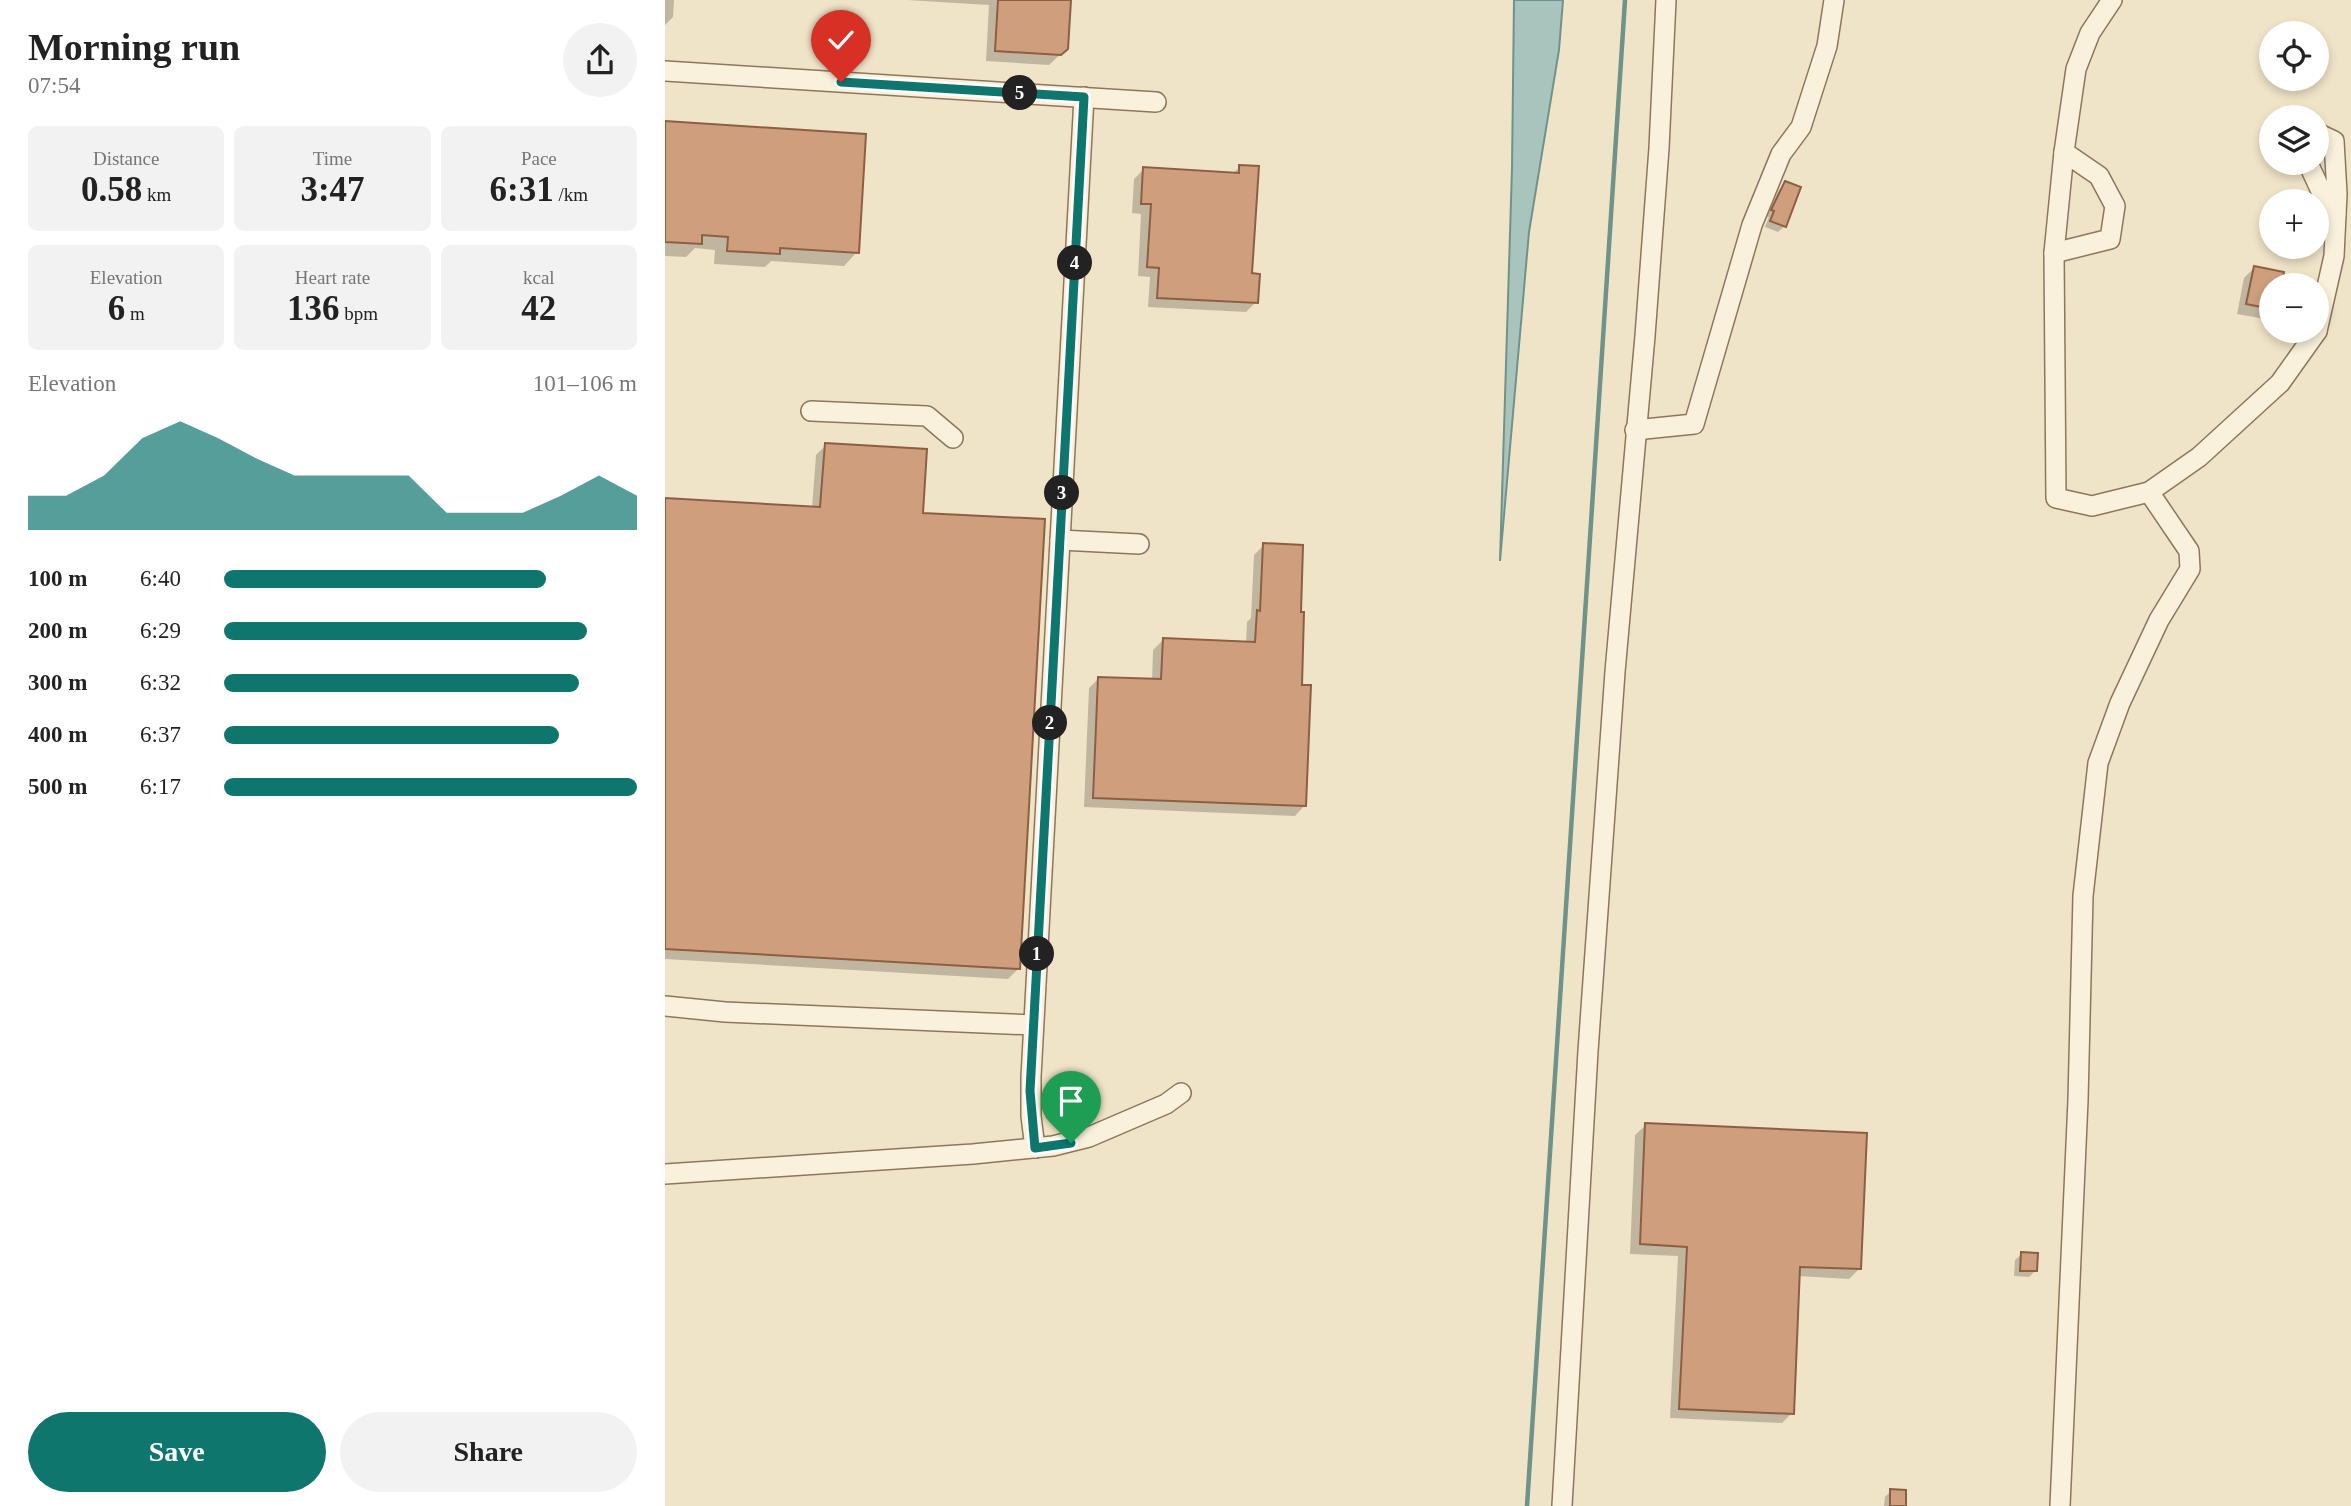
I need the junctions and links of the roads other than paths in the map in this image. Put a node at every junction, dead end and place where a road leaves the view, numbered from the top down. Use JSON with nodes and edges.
{"nodes":[{"id":1,"x":1666,"y":0,"type":"edge"},
{"id":2,"x":1834,"y":0,"type":"edge"},
{"id":3,"x":2112,"y":0,"type":"edge"},
{"id":4,"x":665,"y":71,"type":"edge"},
{"id":5,"x":1084,"y":97,"type":"junction"},
{"id":6,"x":1156,"y":102,"type":"dead end"},
{"id":7,"x":2329,"y":139,"type":"edge"},
{"id":8,"x":2064,"y":152,"type":"junction"},
{"id":9,"x":2314,"y":175,"type":"edge"},
{"id":10,"x":2336,"y":214,"type":"junction"},
{"id":11,"x":2054,"y":253,"type":"junction"},
{"id":12,"x":2329,"y":278,"type":"edge"},
{"id":13,"x":2308,"y":343,"type":"edge"},
{"id":14,"x":811,"y":411,"type":"dead end"},
{"id":15,"x":1635,"y":430,"type":"junction"},
{"id":16,"x":953,"y":438,"type":"dead end"},
{"id":17,"x":2149,"y":492,"type":"junction"},
{"id":18,"x":1060,"y":540,"type":"junction"},
{"id":19,"x":1139,"y":544,"type":"dead end"},
{"id":20,"x":665,"y":1006,"type":"edge"},
{"id":21,"x":1033,"y":1025,"type":"junction"},
{"id":22,"x":1181,"y":1093,"type":"dead end"},
{"id":23,"x":1035,"y":1148,"type":"junction"},
{"id":24,"x":665,"y":1174,"type":"edge"},
{"id":25,"x":1562,"y":1506,"type":"edge"},
{"id":26,"x":2060,"y":1506,"type":"edge"}],
"edges":[{"from":1,"to":15,"type":"lane"},
{"from":2,"to":15,"type":"lane"},
{"from":3,"to":8,"type":"lane"},
{"from":4,"to":5,"type":"lane"},
{"from":5,"to":6,"type":"lane"},
{"from":5,"to":18,"type":"lane"},
{"from":7,"to":10,"type":"lane"},
{"from":8,"to":11,"type":"lane"},
{"from":8,"to":11,"type":"lane"},
{"from":9,"to":10,"type":"lane"},
{"from":10,"to":12,"type":"lane"},
{"from":11,"to":17,"type":"lane"},
{"from":13,"to":17,"type":"lane"},
{"from":14,"to":16,"type":"lane"},
{"from":15,"to":25,"type":"lane"},
{"from":17,"to":26,"type":"lane"},
{"from":18,"to":19,"type":"lane"},
{"from":18,"to":21,"type":"lane"},
{"from":20,"to":21,"type":"lane"},
{"from":21,"to":23,"type":"lane"},
{"from":22,"to":23,"type":"lane"},
{"from":23,"to":24,"type":"lane"}]}
